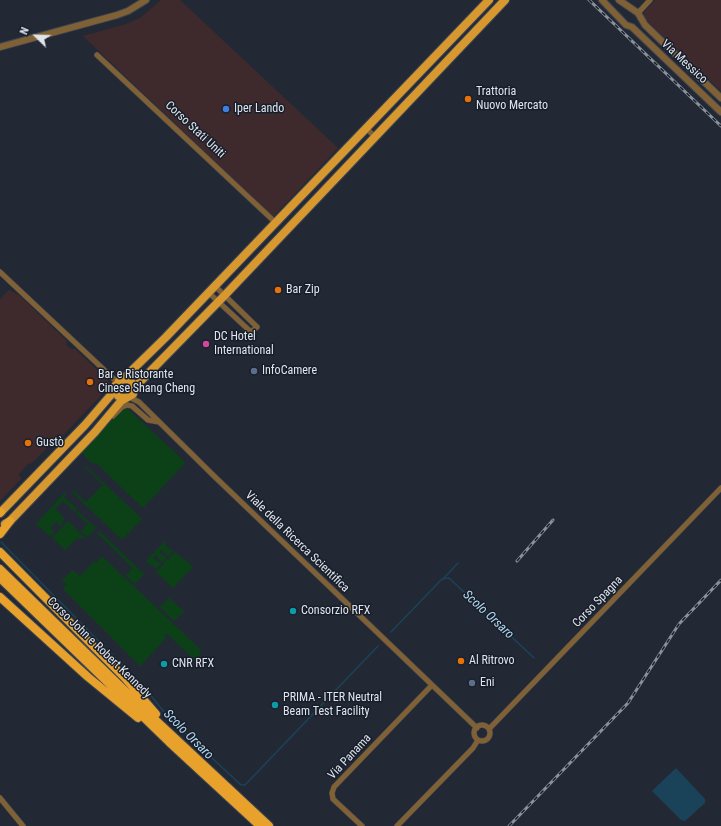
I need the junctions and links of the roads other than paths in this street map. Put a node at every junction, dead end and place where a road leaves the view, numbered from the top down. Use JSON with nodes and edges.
{"nodes":[{"id":1,"x":146,"y":0,"type":"edge"},
{"id":2,"x":489,"y":0,"type":"edge"},
{"id":3,"x":602,"y":0,"type":"edge"},
{"id":4,"x":620,"y":0,"type":"edge"},
{"id":5,"x":650,"y":0,"type":"edge"},
{"id":6,"x":505,"y":2,"type":"edge"},
{"id":7,"x":631,"y":15,"type":"junction"},
{"id":8,"x":632,"y":27,"type":"junction"},
{"id":9,"x":0,"y":46,"type":"edge"},
{"id":10,"x":97,"y":55,"type":"dead end"},
{"id":11,"x":721,"y":98,"type":"edge"},
{"id":12,"x":721,"y":112,"type":"edge"},
{"id":13,"x":366,"y":128,"type":"junction"},
{"id":14,"x":375,"y":137,"type":"junction"},
{"id":15,"x":276,"y":223,"type":"junction"},
{"id":16,"x":0,"y":272,"type":"edge"},
{"id":17,"x":215,"y":286,"type":"junction"},
{"id":18,"x":209,"y":293,"type":"junction"},
{"id":19,"x":225,"y":295,"type":"junction"},
{"id":20,"x":218,"y":302,"type":"junction"},
{"id":21,"x":118,"y":383,"type":"junction"},
{"id":22,"x":130,"y":394,"type":"junction"},
{"id":23,"x":160,"y":422,"type":"junction"},
{"id":24,"x":94,"y":432,"type":"junction"},
{"id":25,"x":43,"y":469,"type":"junction"},
{"id":26,"x":52,"y":477,"type":"junction"},
{"id":27,"x":721,"y":488,"type":"edge"},
{"id":28,"x":0,"y":513,"type":"edge"},
{"id":29,"x":10,"y":521,"type":"junction"},
{"id":30,"x":0,"y":529,"type":"edge"},
{"id":31,"x":0,"y":534,"type":"edge"},
{"id":32,"x":0,"y":552,"type":"edge"},
{"id":33,"x":0,"y":569,"type":"edge"},
{"id":34,"x":0,"y":578,"type":"edge"},
{"id":35,"x":0,"y":597,"type":"edge"},
{"id":36,"x":432,"y":685,"type":"junction"},
{"id":37,"x":477,"y":728,"type":"junction"},
{"id":38,"x":489,"y":729,"type":"junction"},
{"id":39,"x":478,"y":740,"type":"junction"},
{"id":40,"x":169,"y":742,"type":"junction"},
{"id":41,"x":186,"y":749,"type":"junction"},
{"id":42,"x":0,"y":798,"type":"edge"},
{"id":43,"x":23,"y":826,"type":"edge"},
{"id":44,"x":260,"y":826,"type":"edge"},
{"id":45,"x":269,"y":826,"type":"edge"},
{"id":46,"x":362,"y":826,"type":"edge"},
{"id":47,"x":397,"y":826,"type":"edge"}],
"edges":[{"from":1,"to":9,"type":"street"},
{"from":2,"to":13,"type":"main road"},
{"from":3,"to":7,"type":"street","name":"Via Messico"},
{"from":4,"to":7,"type":"street","name":"Via Messico"},
{"from":5,"to":7,"type":"street"},
{"from":6,"to":14,"type":"main road"},
{"from":7,"to":8,"type":"street","name":"Via Messico"},
{"from":7,"to":8,"type":"street"},
{"from":7,"to":11,"type":"street","name":"Via Messico"},
{"from":8,"to":12,"type":"street","name":"Via Messico"},
{"from":10,"to":15,"type":"street","name":"Corso Stati Uniti"},
{"from":13,"to":14,"type":"street"},
{"from":13,"to":15,"type":"main road"},
{"from":14,"to":19,"type":"main road"},
{"from":15,"to":17,"type":"main road"},
{"from":16,"to":21,"type":"street"},
{"from":17,"to":18,"type":"main road"},
{"from":17,"to":19,"type":"street"},
{"from":18,"to":20,"type":"street"},
{"from":18,"to":21,"type":"main road"},
{"from":19,"to":20,"type":"main road"},
{"from":19,"to":20,"type":"street"},
{"from":20,"to":22,"type":"main road"},
{"from":21,"to":22,"type":"main road"},
{"from":21,"to":22,"type":"main road"},
{"from":21,"to":25,"type":"main road"},
{"from":22,"to":23,"type":"street","name":"Viale della Ricerca Scientifica"},
{"from":22,"to":24,"type":"main road"},
{"from":23,"to":24,"type":"street"},
{"from":23,"to":36,"type":"street","name":"Viale della Ricerca Scientifica"},
{"from":24,"to":26,"type":"main road"},
{"from":25,"to":26,"type":"street"},
{"from":25,"to":28,"type":"main road"},
{"from":26,"to":29,"type":"main road"},
{"from":27,"to":38,"type":"street","name":"Corso Spagna"},
{"from":29,"to":30,"type":"main road"},
{"from":29,"to":31,"type":"highway"},
{"from":32,"to":41,"type":"highway"},
{"from":33,"to":41,"type":"highway","name":"Corso John e Robert Kennedy"},
{"from":34,"to":40,"type":"highway","name":"Corso John e Robert Kennedy"},
{"from":35,"to":40,"type":"highway"},
{"from":36,"to":37,"type":"street","name":"Viale della Ricerca Scientifica"},
{"from":36,"to":46,"type":"street","name":"Via Panama"},
{"from":37,"to":38,"type":"street"},
{"from":37,"to":39,"type":"street"},
{"from":38,"to":39,"type":"street","name":"Corso Spagna"},
{"from":39,"to":47,"type":"street","name":"Corso Spagna"},
{"from":40,"to":44,"type":"highway","name":"Corso John e Robert Kennedy"},
{"from":41,"to":45,"type":"highway","name":"Corso John e Robert Kennedy"},
{"from":42,"to":43,"type":"street"}]}
